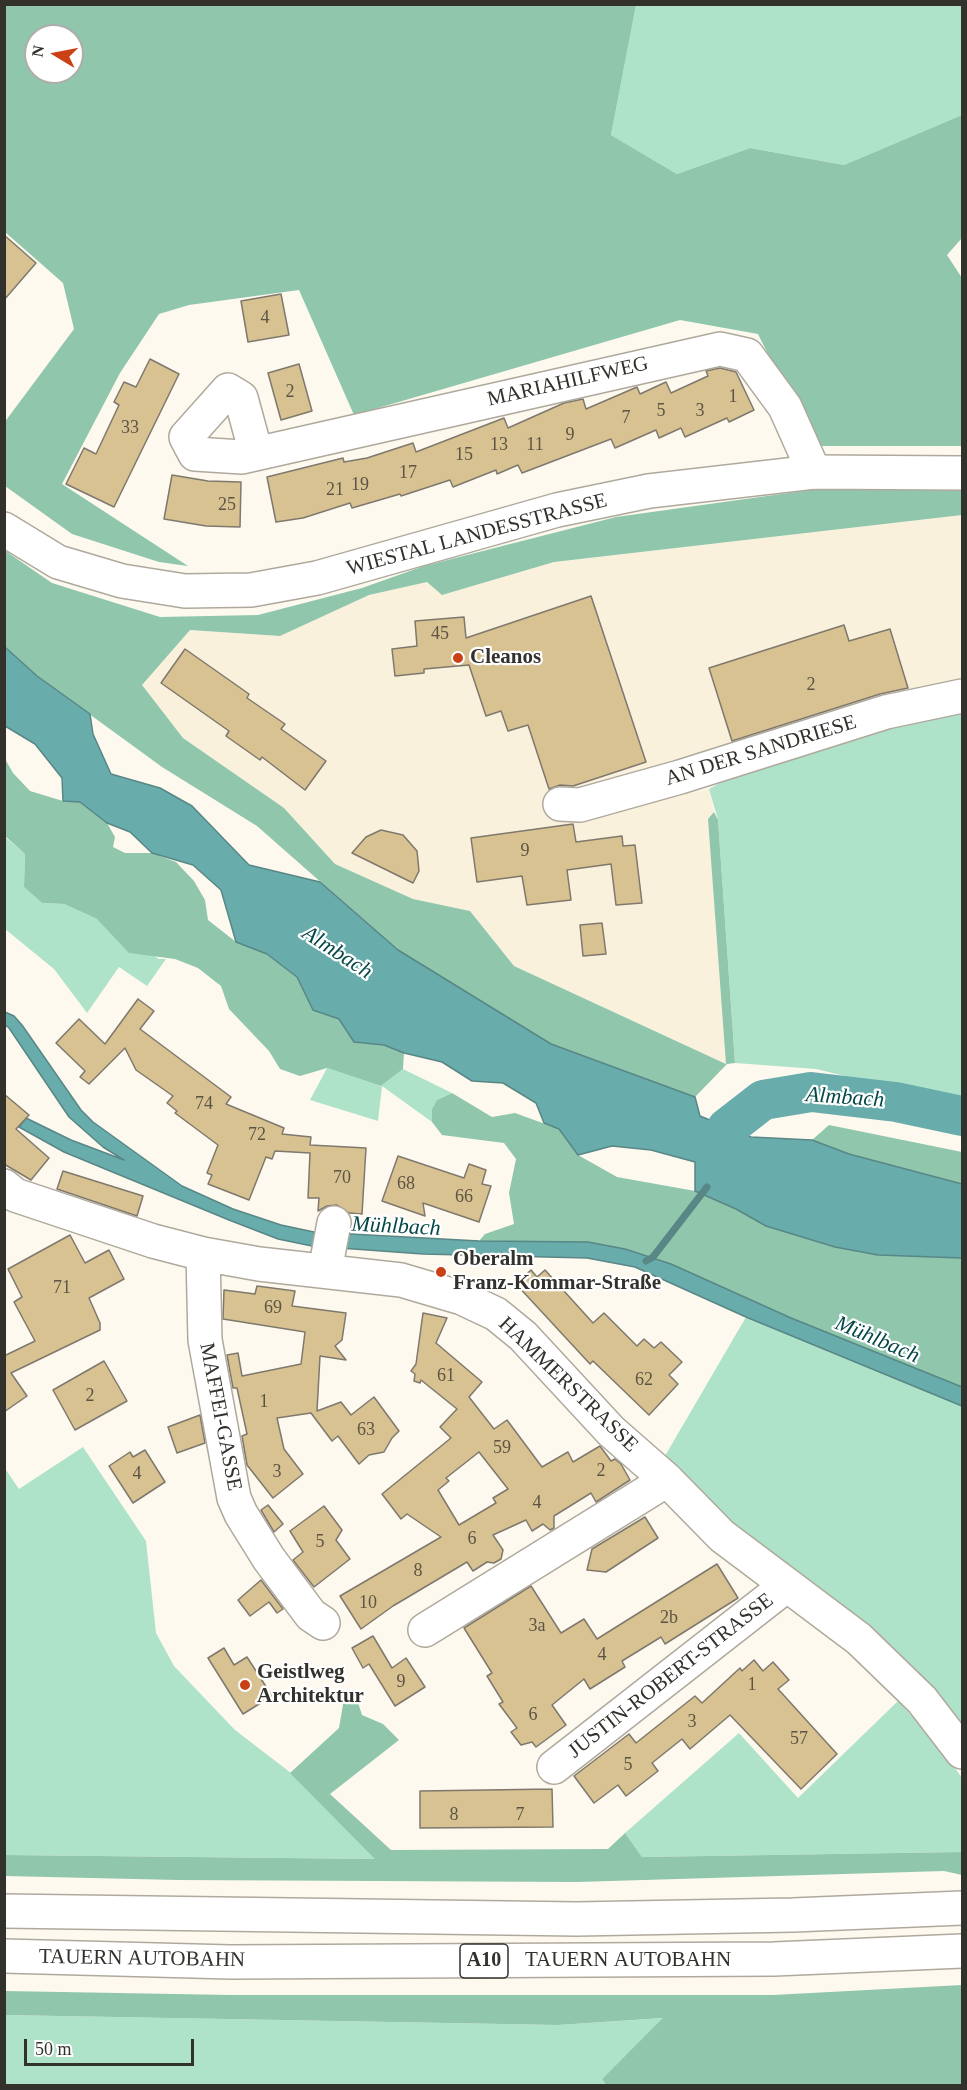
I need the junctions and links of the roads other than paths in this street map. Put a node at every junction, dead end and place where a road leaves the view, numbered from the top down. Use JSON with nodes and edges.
{"nodes":[{"id":1,"x":256,"y":453,"type":"dead end"},
{"id":2,"x":814,"y":472,"type":"junction"},
{"id":3,"x":963,"y":473,"type":"edge"},
{"id":4,"x":4,"y":529,"type":"edge"},
{"id":5,"x":963,"y":696,"type":"edge"},
{"id":6,"x":560,"y":804,"type":"dead end"},
{"id":7,"x":8,"y":1200,"type":"edge"},
{"id":8,"x":202,"y":1254,"type":"junction"},
{"id":9,"x":667,"y":1480,"type":"junction"},
{"id":10,"x":787,"y":1584,"type":"junction"},
{"id":11,"x":323,"y":1623,"type":"dead end"},
{"id":12,"x":424,"y":1629,"type":"dead end"},
{"id":13,"x":963,"y":1752,"type":"edge"},
{"id":14,"x":554,"y":1767,"type":"dead end"},
{"id":15,"x":963,"y":1908,"type":"edge"},
{"id":16,"x":4,"y":1911,"type":"edge"},
{"id":17,"x":963,"y":1951,"type":"edge"},
{"id":18,"x":4,"y":1956,"type":"edge"}],
"edges":[{"from":1,"to":2,"type":"main road","name":"MARIAHILFWEG"},
{"from":2,"to":3,"type":"main road","name":"WIESTAL LANDESSTRASSE"},
{"from":2,"to":4,"type":"main road","name":"WIESTAL LANDESSTRASSE"},
{"from":5,"to":6,"type":"main road","name":"AN DER SANDRIESE"},
{"from":7,"to":8,"type":"main road","name":"HAMMERSTRASSE"},
{"from":8,"to":9,"type":"main road","name":"HAMMERSTRASSE"},
{"from":8,"to":11,"type":"main road","name":"MAFFEI-GASSE"},
{"from":9,"to":10,"type":"main road","name":"HAMMERSTRASSE"},
{"from":9,"to":12,"type":"main road"},
{"from":10,"to":13,"type":"main road","name":"HAMMERSTRASSE"},
{"from":10,"to":14,"type":"main road","name":"JUSTIN-ROBERT-STRASSE"},
{"from":15,"to":16,"type":"main road","name":"TAUERN AUTOBAHN","number":"A10"},
{"from":17,"to":18,"type":"main road","name":"TAUERN AUTOBAHN","number":"A10"}]}
